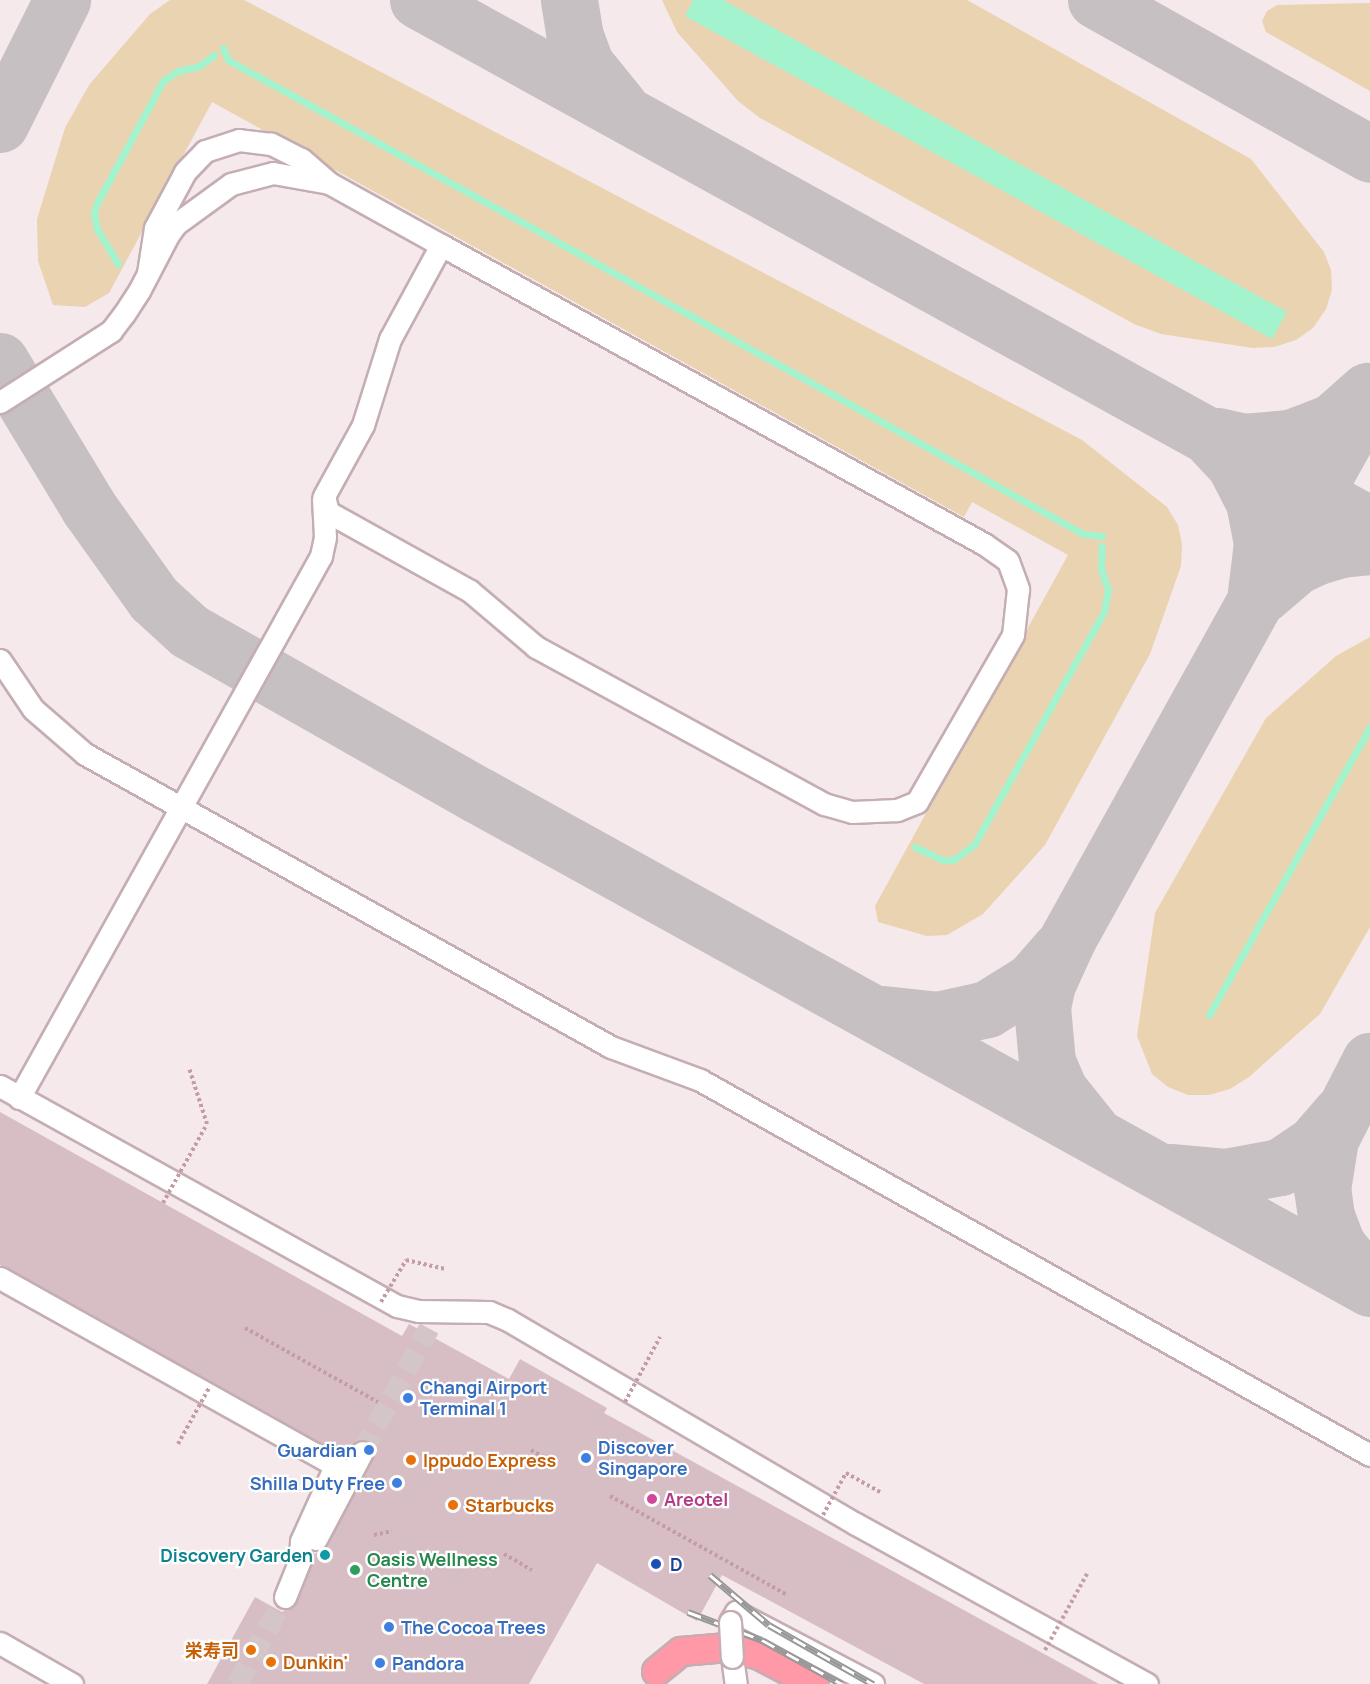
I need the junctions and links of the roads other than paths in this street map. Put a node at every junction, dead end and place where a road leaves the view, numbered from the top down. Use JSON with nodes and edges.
{"nodes":[{"id":1,"x":329,"y":183,"type":"junction"},
{"id":2,"x":441,"y":245,"type":"junction"},
{"id":3,"x":148,"y":273,"type":"junction"},
{"id":4,"x":0,"y":402,"type":"edge"},
{"id":5,"x":324,"y":496,"type":"junction"},
{"id":6,"x":0,"y":660,"type":"edge"},
{"id":7,"x":182,"y":809,"type":"junction"},
{"id":8,"x":0,"y":1086,"type":"edge"},
{"id":9,"x":19,"y":1098,"type":"junction"},
{"id":10,"x":0,"y":1278,"type":"edge"},
{"id":11,"x":465,"y":1312,"type":"junction"},
{"id":12,"x":429,"y":1328,"type":"tunnel mouth"},
{"id":13,"x":362,"y":1452,"type":"tunnel mouth"},
{"id":14,"x":1370,"y":1455,"type":"edge"},
{"id":15,"x":342,"y":1470,"type":"junction"},
{"id":16,"x":285,"y":1597,"type":"tunnel mouth"},
{"id":17,"x":0,"y":1643,"type":"edge"},
{"id":18,"x":656,"y":1671,"type":"dead end"},
{"id":19,"x":72,"y":1684,"type":"edge"},
{"id":20,"x":736,"y":1684,"type":"edge"},
{"id":21,"x":814,"y":1684,"type":"edge"},
{"id":22,"x":873,"y":1684,"type":"edge"},
{"id":23,"x":1147,"y":1684,"type":"edge"}],
"edges":[{"from":1,"to":2,"type":"lane"},
{"from":1,"to":3,"type":"lane"},
{"from":1,"to":3,"type":"lane"},
{"from":2,"to":5,"type":"lane"},
{"from":2,"to":5,"type":"lane"},
{"from":3,"to":4,"type":"lane"},
{"from":5,"to":7,"type":"lane"},
{"from":6,"to":7,"type":"lane"},
{"from":7,"to":9,"type":"lane"},
{"from":7,"to":14,"type":"lane"},
{"from":8,"to":9,"type":"lane"},
{"from":9,"to":11,"type":"lane"},
{"from":10,"to":15,"type":"lane"},
{"from":11,"to":12,"type":"lane"},
{"from":11,"to":23,"type":"lane"},
{"from":13,"to":15,"type":"lane"},
{"from":15,"to":16,"type":"lane"},
{"from":17,"to":19,"type":"lane"},
{"from":18,"to":21,"type":"main road"},
{"from":20,"to":22,"type":"lane","bridge":true}]}
